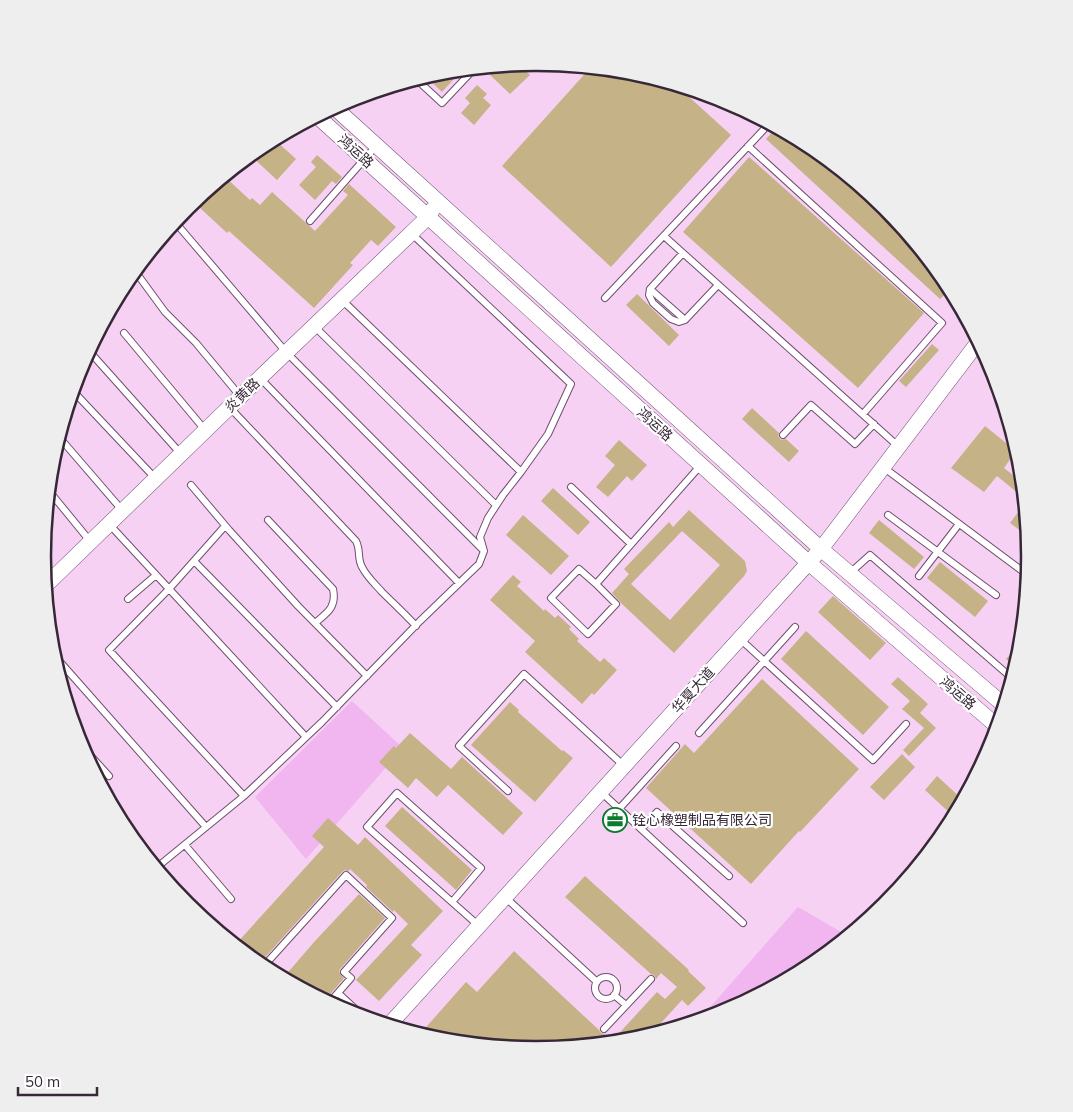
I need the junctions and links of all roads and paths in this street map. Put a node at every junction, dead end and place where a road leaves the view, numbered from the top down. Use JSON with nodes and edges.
{"nodes":[{"id":1,"x":468,"y":76,"type":"edge"},
{"id":2,"x":422,"y":85,"type":"edge"},
{"id":3,"x":340,"y":113,"type":"edge"},
{"id":4,"x":322,"y":121,"type":"edge"},
{"id":5,"x":765,"y":128,"type":"edge"},
{"id":6,"x":376,"y":146,"type":"junction"},
{"id":7,"x":748,"y":146,"type":"junction"},
{"id":8,"x":364,"y":159,"type":"junction"},
{"id":9,"x":438,"y":202,"type":"junction"},
{"id":10,"x":428,"y":217,"type":"junction"},
{"id":11,"x":310,"y":221,"type":"dead end"},
{"id":12,"x":180,"y":228,"type":"edge"},
{"id":13,"x":411,"y":233,"type":"junction"},
{"id":14,"x":664,"y":236,"type":"junction"},
{"id":15,"x":683,"y":253,"type":"junction"},
{"id":16,"x":140,"y":277,"type":"edge"},
{"id":17,"x":718,"y":284,"type":"junction"},
{"id":18,"x":605,"y":298,"type":"dead end"},
{"id":19,"x":342,"y":299,"type":"junction"},
{"id":20,"x":314,"y":326,"type":"junction"},
{"id":21,"x":124,"y":333,"type":"dead end"},
{"id":22,"x":975,"y":347,"type":"edge"},
{"id":23,"x":286,"y":352,"type":"junction"},
{"id":24,"x":94,"y":357,"type":"edge"},
{"id":25,"x":260,"y":378,"type":"junction"},
{"id":26,"x":240,"y":396,"type":"junction"},
{"id":27,"x":78,"y":397,"type":"edge"},
{"id":28,"x":234,"y":412,"type":"dead end"},
{"id":29,"x":862,"y":414,"type":"junction"},
{"id":30,"x":874,"y":424,"type":"junction"},
{"id":31,"x":205,"y":430,"type":"junction"},
{"id":32,"x":783,"y":436,"type":"dead end"},
{"id":33,"x":65,"y":444,"type":"edge"},
{"id":34,"x":899,"y":446,"type":"junction"},
{"id":35,"x":181,"y":454,"type":"junction"},
{"id":36,"x":701,"y":465,"type":"junction"},
{"id":37,"x":883,"y":467,"type":"junction"},
{"id":38,"x":522,"y":472,"type":"junction"},
{"id":39,"x":155,"y":479,"type":"junction"},
{"id":40,"x":191,"y":485,"type":"dead end"},
{"id":41,"x":570,"y":487,"type":"dead end"},
{"id":42,"x":55,"y":498,"type":"edge"},
{"id":43,"x":496,"y":505,"type":"junction"},
{"id":44,"x":122,"y":511,"type":"junction"},
{"id":45,"x":888,"y":515,"type":"dead end"},
{"id":46,"x":268,"y":520,"type":"dead end"},
{"id":47,"x":109,"y":524,"type":"junction"},
{"id":48,"x":959,"y":524,"type":"junction"},
{"id":49,"x":225,"y":526,"type":"junction"},
{"id":50,"x":91,"y":542,"type":"junction"},
{"id":51,"x":632,"y":544,"type":"junction"},
{"id":52,"x":820,"y":549,"type":"junction"},
{"id":53,"x":484,"y":551,"type":"junction"},
{"id":54,"x":938,"y":552,"type":"junction"},
{"id":55,"x":194,"y":561,"type":"junction"},
{"id":56,"x":809,"y":563,"type":"junction"},
{"id":57,"x":1022,"y":570,"type":"edge"},
{"id":58,"x":156,"y":574,"type":"junction"},
{"id":59,"x":849,"y":574,"type":"junction"},
{"id":60,"x":919,"y":576,"type":"dead end"},
{"id":61,"x":52,"y":580,"type":"edge"},
{"id":62,"x":460,"y":582,"type":"junction"},
{"id":63,"x":596,"y":584,"type":"junction"},
{"id":64,"x":169,"y":589,"type":"junction"},
{"id":65,"x":996,"y":595,"type":"dead end"},
{"id":66,"x":128,"y":599,"type":"dead end"},
{"id":67,"x":315,"y":623,"type":"junction"},
{"id":68,"x":416,"y":626,"type":"junction"},
{"id":69,"x":795,"y":627,"type":"dead end"},
{"id":70,"x":740,"y":639,"type":"junction"},
{"id":71,"x":764,"y":661,"type":"junction"},
{"id":72,"x":65,"y":667,"type":"edge"},
{"id":73,"x":1007,"y":674,"type":"edge"},
{"id":74,"x":367,"y":676,"type":"junction"},
{"id":75,"x":999,"y":701,"type":"edge"},
{"id":76,"x":336,"y":707,"type":"junction"},
{"id":77,"x":992,"y":722,"type":"edge"},
{"id":78,"x":906,"y":724,"type":"dead end"},
{"id":79,"x":698,"y":733,"type":"dead end"},
{"id":80,"x":306,"y":737,"type":"junction"},
{"id":81,"x":676,"y":746,"type":"dead end"},
{"id":82,"x":98,"y":763,"type":"edge"},
{"id":83,"x":624,"y":766,"type":"junction"},
{"id":84,"x":109,"y":776,"type":"dead end"},
{"id":85,"x":508,"y":791,"type":"dead end"},
{"id":86,"x":601,"y":792,"type":"junction"},
{"id":87,"x":244,"y":796,"type":"junction"},
{"id":88,"x":619,"y":809,"type":"junction"},
{"id":89,"x":206,"y":827,"type":"junction"},
{"id":90,"x":641,"y":829,"type":"junction"},
{"id":91,"x":185,"y":845,"type":"junction"},
{"id":92,"x":162,"y":863,"type":"edge"},
{"id":93,"x":730,"y":876,"type":"dead end"},
{"id":94,"x":505,"y":897,"type":"junction"},
{"id":95,"x":231,"y":899,"type":"dead end"},
{"id":96,"x":452,"y":902,"type":"junction"},
{"id":97,"x":743,"y":923,"type":"dead end"},
{"id":98,"x":479,"y":926,"type":"junction"},
{"id":99,"x":269,"y":960,"type":"edge"},
{"id":100,"x":650,"y":979,"type":"dead end"},
{"id":101,"x":597,"y":982,"type":"junction"},
{"id":102,"x":338,"y":993,"type":"junction"},
{"id":103,"x":614,"y":995,"type":"junction"},
{"id":104,"x":335,"y":997,"type":"edge"},
{"id":105,"x":349,"y":1003,"type":"edge"},
{"id":106,"x":626,"y":1006,"type":"junction"},
{"id":107,"x":394,"y":1019,"type":"edge"},
{"id":108,"x":604,"y":1028,"type":"dead end"}],
"edges":[{"from":1,"to":2,"type":"lane"},
{"from":3,"to":6,"type":"street","name":"鸿运路"},
{"from":4,"to":8,"type":"street","name":"鸿运路"},
{"from":5,"to":7,"type":"lane"},
{"from":6,"to":8,"type":"lane"},
{"from":6,"to":9,"type":"street","name":"鸿运路"},
{"from":7,"to":14,"type":"lane"},
{"from":7,"to":29,"type":"lane"},
{"from":8,"to":10,"type":"street","name":"鸿运路"},
{"from":8,"to":11,"type":"lane"},
{"from":9,"to":10,"type":"street","name":"炎黄路"},
{"from":9,"to":52,"type":"street","name":"鸿运路"},
{"from":10,"to":13,"type":"street","name":"炎黄路"},
{"from":10,"to":36,"type":"street","name":"鸿运路"},
{"from":12,"to":23,"type":"lane"},
{"from":13,"to":19,"type":"street","name":"炎黄路"},
{"from":13,"to":38,"type":"lane"},
{"from":14,"to":15,"type":"lane"},
{"from":14,"to":18,"type":"lane"},
{"from":15,"to":17,"type":"lane"},
{"from":15,"to":17,"type":"lane"},
{"from":16,"to":26,"type":"lane"},
{"from":17,"to":29,"type":"lane"},
{"from":19,"to":20,"type":"street","name":"炎黄路"},
{"from":19,"to":38,"type":"lane"},
{"from":20,"to":23,"type":"street","name":"炎黄路"},
{"from":20,"to":43,"type":"lane"},
{"from":21,"to":31,"type":"lane"},
{"from":22,"to":34,"type":"street","name":"华夏大道"},
{"from":23,"to":25,"type":"street","name":"炎黄路"},
{"from":23,"to":53,"type":"lane"},
{"from":24,"to":35,"type":"lane"},
{"from":25,"to":26,"type":"street","name":"炎黄路"},
{"from":25,"to":62,"type":"lane"},
{"from":26,"to":31,"type":"street","name":"炎黄路"},
{"from":27,"to":39,"type":"lane"},
{"from":28,"to":68,"type":"lane"},
{"from":29,"to":30,"type":"lane"},
{"from":30,"to":32,"type":"lane"},
{"from":30,"to":34,"type":"lane"},
{"from":31,"to":35,"type":"street","name":"炎黄路"},
{"from":33,"to":44,"type":"lane"},
{"from":34,"to":37,"type":"street","name":"华夏大道"},
{"from":35,"to":39,"type":"street","name":"炎黄路"},
{"from":36,"to":51,"type":"lane"},
{"from":36,"to":56,"type":"street","name":"鸿运路"},
{"from":37,"to":48,"type":"lane"},
{"from":37,"to":52,"type":"street","name":"华夏大道"},
{"from":38,"to":43,"type":"lane"},
{"from":39,"to":44,"type":"street","name":"炎黄路"},
{"from":40,"to":49,"type":"lane"},
{"from":41,"to":51,"type":"lane"},
{"from":42,"to":50,"type":"lane"},
{"from":43,"to":53,"type":"lane"},
{"from":44,"to":47,"type":"street","name":"炎黄路"},
{"from":45,"to":54,"type":"lane"},
{"from":46,"to":67,"type":"lane"},
{"from":47,"to":50,"type":"street","name":"炎黄路"},
{"from":47,"to":58,"type":"lane"},
{"from":48,"to":54,"type":"lane"},
{"from":48,"to":57,"type":"lane"},
{"from":49,"to":55,"type":"lane"},
{"from":49,"to":67,"type":"lane"},
{"from":50,"to":61,"type":"street","name":"炎黄路"},
{"from":51,"to":63,"type":"lane"},
{"from":52,"to":56,"type":"street","name":"华夏大道"},
{"from":52,"to":59,"type":"street","name":"鸿运路"},
{"from":53,"to":62,"type":"lane"},
{"from":54,"to":60,"type":"lane"},
{"from":54,"to":65,"type":"lane"},
{"from":55,"to":64,"type":"lane"},
{"from":55,"to":76,"type":"lane"},
{"from":56,"to":70,"type":"street","name":"华夏大道"},
{"from":56,"to":77,"type":"street","name":"鸿运路"},
{"from":58,"to":64,"type":"lane"},
{"from":58,"to":66,"type":"lane"},
{"from":59,"to":73,"type":"lane"},
{"from":59,"to":75,"type":"street","name":"鸿运路"},
{"from":62,"to":68,"type":"lane"},
{"from":63,"to":63,"type":"lane"},
{"from":64,"to":80,"type":"lane"},
{"from":64,"to":87,"type":"lane"},
{"from":67,"to":74,"type":"lane"},
{"from":68,"to":74,"type":"lane"},
{"from":69,"to":71,"type":"lane"},
{"from":70,"to":71,"type":"lane"},
{"from":70,"to":83,"type":"street","name":"华夏大道"},
{"from":71,"to":78,"type":"lane"},
{"from":71,"to":79,"type":"lane"},
{"from":72,"to":89,"type":"lane"},
{"from":74,"to":76,"type":"lane"},
{"from":76,"to":80,"type":"lane"},
{"from":80,"to":87,"type":"lane"},
{"from":81,"to":88,"type":"lane"},
{"from":82,"to":84,"type":"lane"},
{"from":83,"to":85,"type":"lane"},
{"from":83,"to":86,"type":"street","name":"华夏大道"},
{"from":86,"to":88,"type":"lane"},
{"from":86,"to":94,"type":"street","name":"华夏大道"},
{"from":87,"to":89,"type":"lane"},
{"from":88,"to":90,"type":"lane"},
{"from":89,"to":91,"type":"lane"},
{"from":90,"to":93,"type":"lane"},
{"from":90,"to":97,"type":"lane"},
{"from":91,"to":92,"type":"lane"},
{"from":91,"to":95,"type":"lane"},
{"from":94,"to":98,"type":"street","name":"华夏大道"},
{"from":94,"to":101,"type":"lane"},
{"from":96,"to":96,"type":"lane"},
{"from":96,"to":98,"type":"lane"},
{"from":98,"to":107,"type":"street","name":"华夏大道"},
{"from":99,"to":102,"type":"lane"},
{"from":100,"to":106,"type":"lane"},
{"from":101,"to":103,"type":"lane"},
{"from":101,"to":103,"type":"lane"},
{"from":102,"to":104,"type":"lane"},
{"from":102,"to":105,"type":"lane"},
{"from":103,"to":106,"type":"lane"},
{"from":106,"to":108,"type":"lane"}]}
